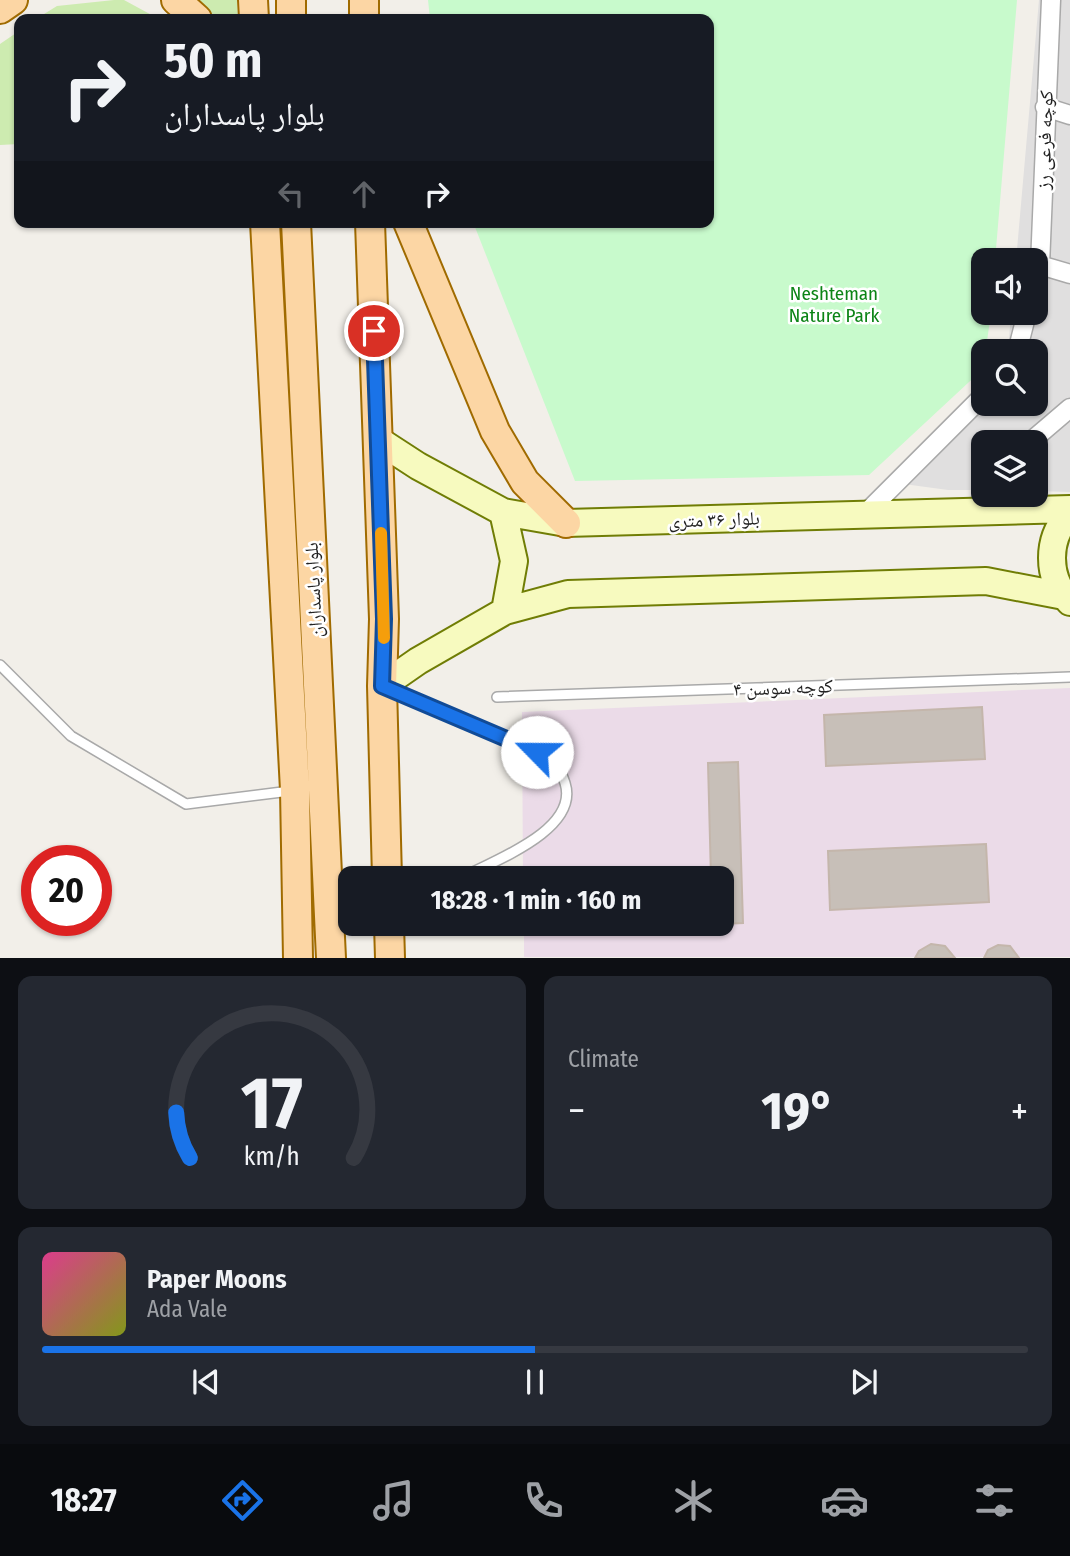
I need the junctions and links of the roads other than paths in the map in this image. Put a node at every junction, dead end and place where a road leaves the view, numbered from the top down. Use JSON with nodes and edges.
{"nodes":[{"id":1,"x":13,"y":0,"type":"edge"},
{"id":2,"x":176,"y":0,"type":"edge"},
{"id":3,"x":1051,"y":0,"type":"edge"},
{"id":4,"x":0,"y":9,"type":"edge"},
{"id":5,"x":191,"y":14,"type":"edge"},
{"id":6,"x":1045,"y":107,"type":"junction"},
{"id":7,"x":1070,"y":115,"type":"edge"},
{"id":8,"x":265,"y":228,"type":"edge"},
{"id":9,"x":296,"y":228,"type":"edge"},
{"id":10,"x":370,"y":228,"type":"edge"},
{"id":11,"x":410,"y":228,"type":"edge"},
{"id":12,"x":1039,"y":248,"type":"edge"},
{"id":13,"x":1048,"y":273,"type":"edge"},
{"id":14,"x":1070,"y":274,"type":"edge"},
{"id":15,"x":971,"y":408,"type":"edge"},
{"id":16,"x":1070,"y":408,"type":"edge"},
{"id":17,"x":1044,"y":430,"type":"edge"},
{"id":18,"x":378,"y":440,"type":"junction"},
{"id":19,"x":971,"y":505,"type":"edge"},
{"id":20,"x":1043,"y":507,"type":"edge"},
{"id":21,"x":1070,"y":509,"type":"edge"},
{"id":22,"x":503,"y":512,"type":"junction"},
{"id":23,"x":1070,"y":514,"type":"edge"},
{"id":24,"x":864,"y":515,"type":"junction"},
{"id":25,"x":566,"y":523,"type":"junction"},
{"id":26,"x":1067,"y":599,"type":"edge"},
{"id":27,"x":505,"y":611,"type":"junction"},
{"id":28,"x":0,"y":665,"type":"edge"},
{"id":29,"x":1070,"y":677,"type":"edge"},
{"id":30,"x":382,"y":686,"type":"junction"},
{"id":31,"x":497,"y":697,"type":"dead end"},
{"id":32,"x":295,"y":790,"type":"junction"},
{"id":33,"x":387,"y":866,"type":"edge"},
{"id":34,"x":483,"y":866,"type":"edge"},
{"id":35,"x":389,"y":936,"type":"edge"},
{"id":36,"x":298,"y":957,"type":"edge"},
{"id":37,"x":331,"y":957,"type":"edge"},
{"id":38,"x":390,"y":957,"type":"edge"}],
"edges":[{"from":1,"to":4,"type":"main road"},
{"from":2,"to":5,"type":"main road"},
{"from":3,"to":6,"type":"street","name":"کوچه فرعی رز"},
{"from":6,"to":7,"type":"street"},
{"from":6,"to":12,"type":"street","name":"کوچه فرعی رز"},
{"from":8,"to":32,"type":"main road"},
{"from":9,"to":37,"type":"main road","name":"بلوار پاسداران"},
{"from":10,"to":18,"type":"main road"},
{"from":11,"to":25,"type":"main road"},
{"from":13,"to":14,"type":"street"},
{"from":15,"to":24,"type":"street"},
{"from":16,"to":17,"type":"street"},
{"from":18,"to":22,"type":"main road","name":"بلوار ۳۶ متری"},
{"from":18,"to":30,"type":"main road"},
{"from":19,"to":24,"type":"main road","name":"بلوار ۳۶ متری"},
{"from":20,"to":21,"type":"main road","name":"بلوار ۳۶ متری"},
{"from":22,"to":25,"type":"main road","name":"بلوار ۳۶ متری"},
{"from":22,"to":27,"type":"main road"},
{"from":23,"to":26,"type":"main road"},
{"from":24,"to":25,"type":"main road","name":"بلوار ۳۶ متری"},
{"from":26,"to":27,"type":"main road"},
{"from":27,"to":30,"type":"main road"},
{"from":28,"to":32,"type":"lane"},
{"from":29,"to":31,"type":"lane","name":"کوچه سوسن ۴"},
{"from":30,"to":33,"type":"main road"},
{"from":30,"to":34,"type":"lane"},
{"from":32,"to":36,"type":"main road"},
{"from":35,"to":38,"type":"main road"}]}
